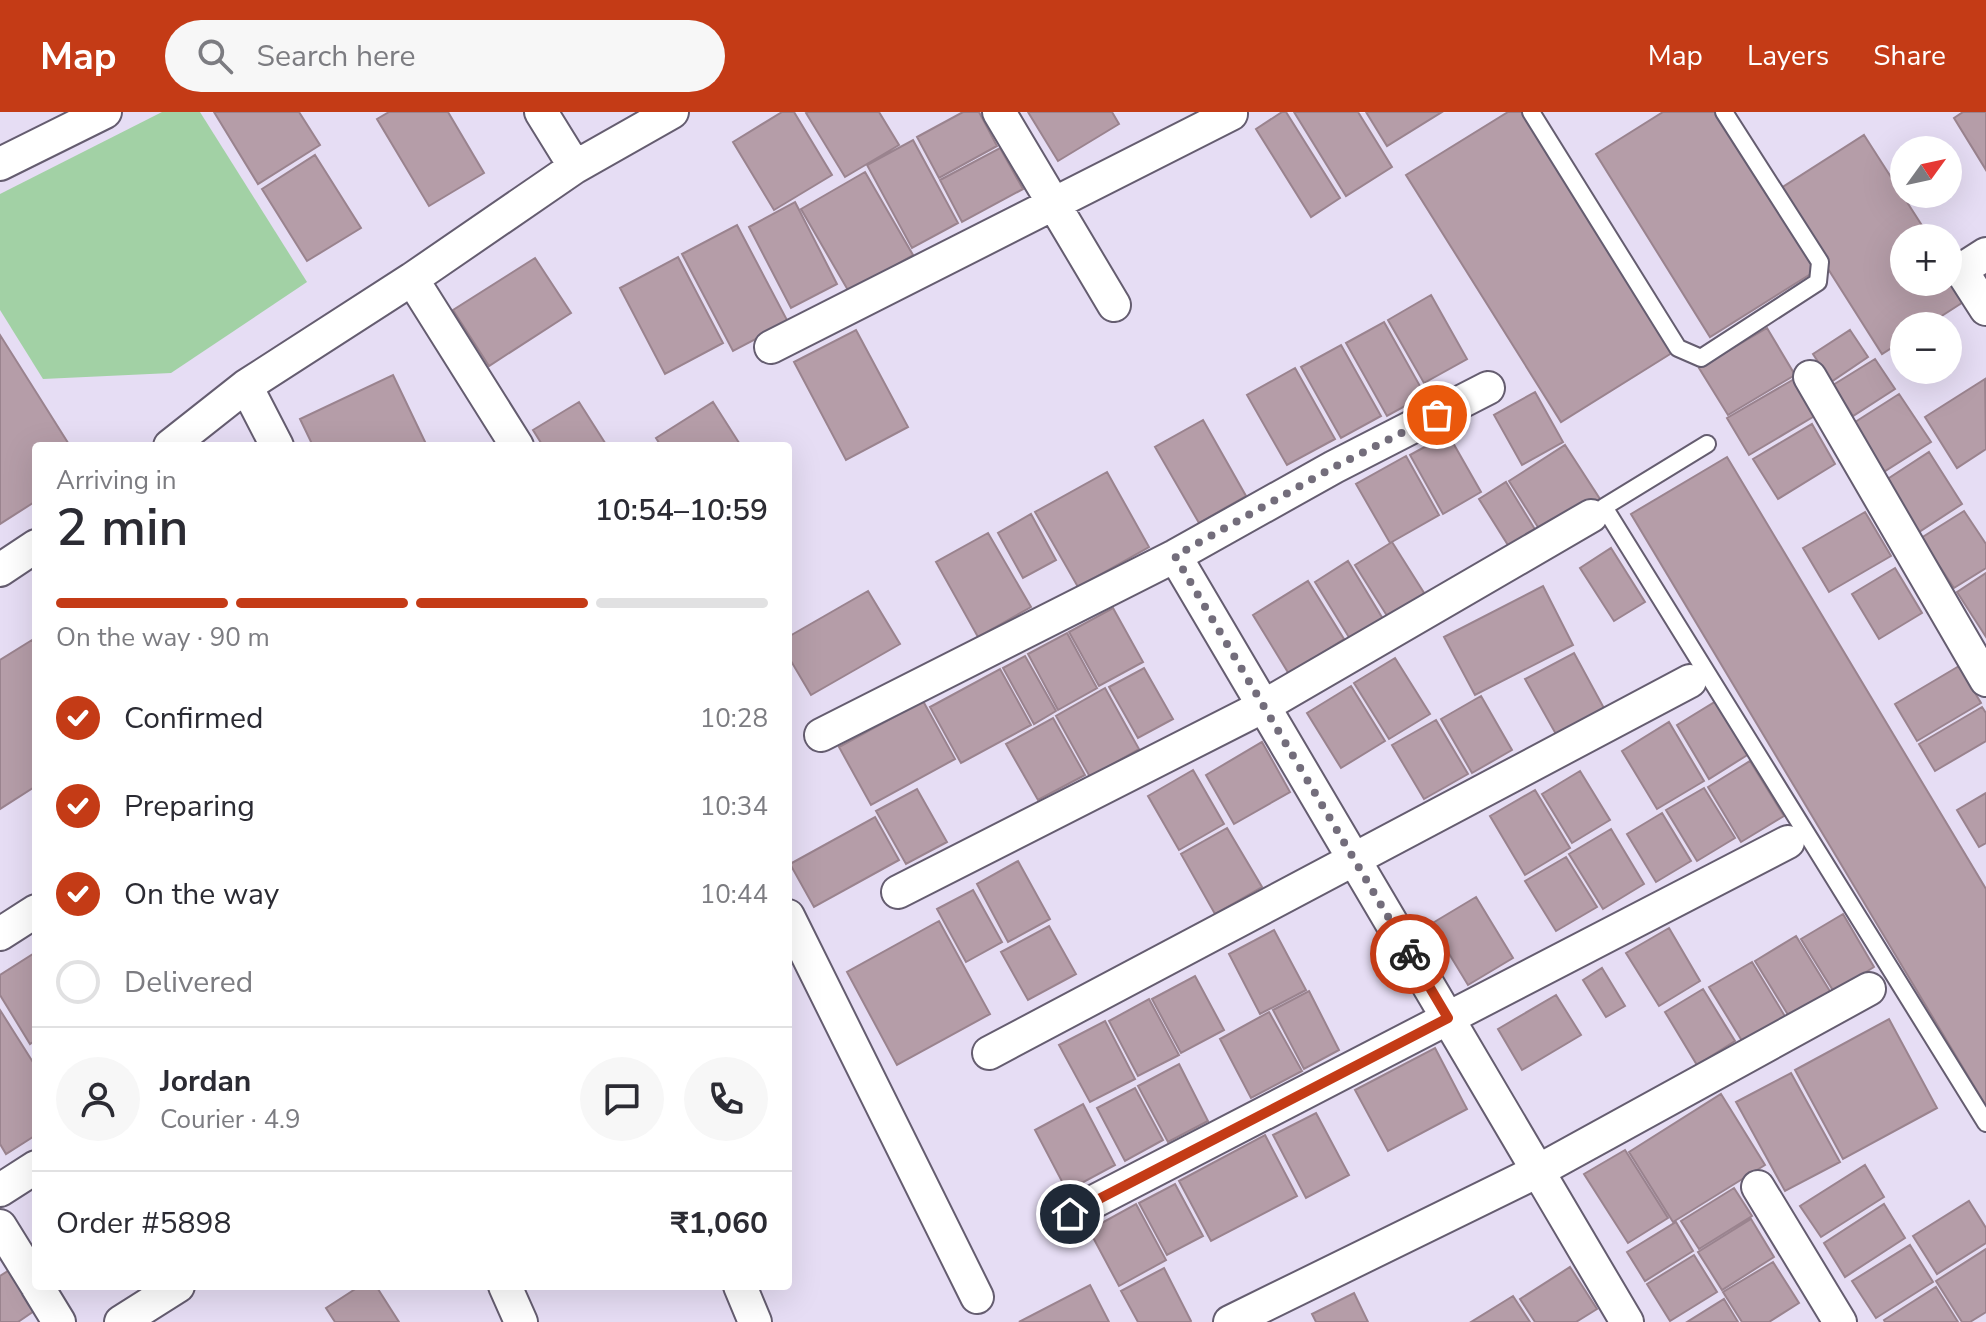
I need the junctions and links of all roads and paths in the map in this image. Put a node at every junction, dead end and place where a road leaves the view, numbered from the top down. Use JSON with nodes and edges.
{"nodes":[{"id":1,"x":105,"y":112,"type":"edge"},
{"id":2,"x":541,"y":112,"type":"edge"},
{"id":3,"x":672,"y":112,"type":"edge"},
{"id":4,"x":999,"y":112,"type":"edge"},
{"id":5,"x":1531,"y":112,"type":"edge"},
{"id":6,"x":1724,"y":112,"type":"edge"},
{"id":7,"x":1231,"y":114,"type":"edge"},
{"id":8,"x":0,"y":164,"type":"edge"},
{"id":9,"x":575,"y":167,"type":"junction"},
{"id":10,"x":1053,"y":203,"type":"junction"},
{"id":11,"x":1986,"y":254,"type":"edge"},
{"id":12,"x":412,"y":279,"type":"junction"},
{"id":13,"x":1114,"y":305,"type":"dead end"},
{"id":14,"x":1986,"y":309,"type":"edge"},
{"id":15,"x":771,"y":347,"type":"dead end"},
{"id":16,"x":1810,"y":377,"type":"dead end"},
{"id":17,"x":246,"y":386,"type":"junction"},
{"id":18,"x":1488,"y":388,"type":"dead end"},
{"id":19,"x":175,"y":442,"type":"edge"},
{"id":20,"x":275,"y":442,"type":"edge"},
{"id":21,"x":514,"y":442,"type":"edge"},
{"id":22,"x":1707,"y":444,"type":"dead end"},
{"id":23,"x":1591,"y":516,"type":"dead end"},
{"id":24,"x":32,"y":549,"type":"edge"},
{"id":25,"x":1175,"y":556,"type":"junction"},
{"id":26,"x":0,"y":570,"type":"edge"},
{"id":27,"x":1986,"y":680,"type":"edge"},
{"id":28,"x":1690,"y":681,"type":"dead end"},
{"id":29,"x":1264,"y":706,"type":"junction"},
{"id":30,"x":821,"y":735,"type":"dead end"},
{"id":31,"x":1788,"y":842,"type":"dead end"},
{"id":32,"x":1355,"y":859,"type":"junction"},
{"id":33,"x":898,"y":892,"type":"dead end"},
{"id":34,"x":32,"y":914,"type":"edge"},
{"id":35,"x":792,"y":924,"type":"edge"},
{"id":36,"x":0,"y":934,"type":"edge"},
{"id":37,"x":1869,"y":989,"type":"dead end"},
{"id":38,"x":1448,"y":1018,"type":"junction"},
{"id":39,"x":989,"y":1053,"type":"dead end"},
{"id":40,"x":1986,"y":1123,"type":"edge"},
{"id":41,"x":32,"y":1170,"type":"edge"},
{"id":42,"x":1538,"y":1171,"type":"junction"},
{"id":43,"x":1758,"y":1187,"type":"dead end"},
{"id":44,"x":0,"y":1190,"type":"edge"},
{"id":45,"x":1070,"y":1214,"type":"dead end"},
{"id":46,"x":0,"y":1226,"type":"edge"},
{"id":47,"x":32,"y":1278,"type":"edge"},
{"id":48,"x":39,"y":1290,"type":"edge"},
{"id":49,"x":172,"y":1290,"type":"edge"},
{"id":50,"x":507,"y":1290,"type":"edge"},
{"id":51,"x":742,"y":1290,"type":"edge"},
{"id":52,"x":977,"y":1297,"type":"dead end"},
{"id":53,"x":59,"y":1322,"type":"edge"},
{"id":54,"x":121,"y":1322,"type":"edge"},
{"id":55,"x":521,"y":1322,"type":"edge"},
{"id":56,"x":755,"y":1322,"type":"edge"},
{"id":57,"x":1230,"y":1322,"type":"edge"},
{"id":58,"x":1627,"y":1322,"type":"edge"},
{"id":59,"x":1840,"y":1322,"type":"edge"}],
"edges":[{"from":1,"to":8,"type":"street"},
{"from":2,"to":9,"type":"street"},
{"from":3,"to":9,"type":"street"},
{"from":4,"to":10,"type":"street"},
{"from":5,"to":6,"type":"lane"},
{"from":7,"to":10,"type":"street"},
{"from":9,"to":12,"type":"street"},
{"from":10,"to":13,"type":"street"},
{"from":10,"to":15,"type":"street"},
{"from":11,"to":14,"type":"street"},
{"from":12,"to":17,"type":"street"},
{"from":12,"to":21,"type":"street"},
{"from":16,"to":27,"type":"street"},
{"from":17,"to":19,"type":"street"},
{"from":17,"to":20,"type":"street"},
{"from":18,"to":25,"type":"street"},
{"from":22,"to":40,"type":"lane"},
{"from":23,"to":29,"type":"street"},
{"from":24,"to":26,"type":"street"},
{"from":25,"to":29,"type":"street"},
{"from":25,"to":30,"type":"street"},
{"from":28,"to":32,"type":"street"},
{"from":29,"to":32,"type":"street"},
{"from":29,"to":33,"type":"street"},
{"from":31,"to":38,"type":"street"},
{"from":32,"to":38,"type":"street"},
{"from":32,"to":39,"type":"street"},
{"from":34,"to":36,"type":"street"},
{"from":35,"to":52,"type":"street"},
{"from":37,"to":42,"type":"street"},
{"from":38,"to":42,"type":"street"},
{"from":38,"to":45,"type":"street"},
{"from":41,"to":44,"type":"street"},
{"from":42,"to":57,"type":"street"},
{"from":42,"to":58,"type":"street"},
{"from":43,"to":59,"type":"street"},
{"from":46,"to":47,"type":"street"},
{"from":48,"to":53,"type":"street"},
{"from":49,"to":54,"type":"street"},
{"from":50,"to":55,"type":"street"},
{"from":51,"to":56,"type":"street"}]}
